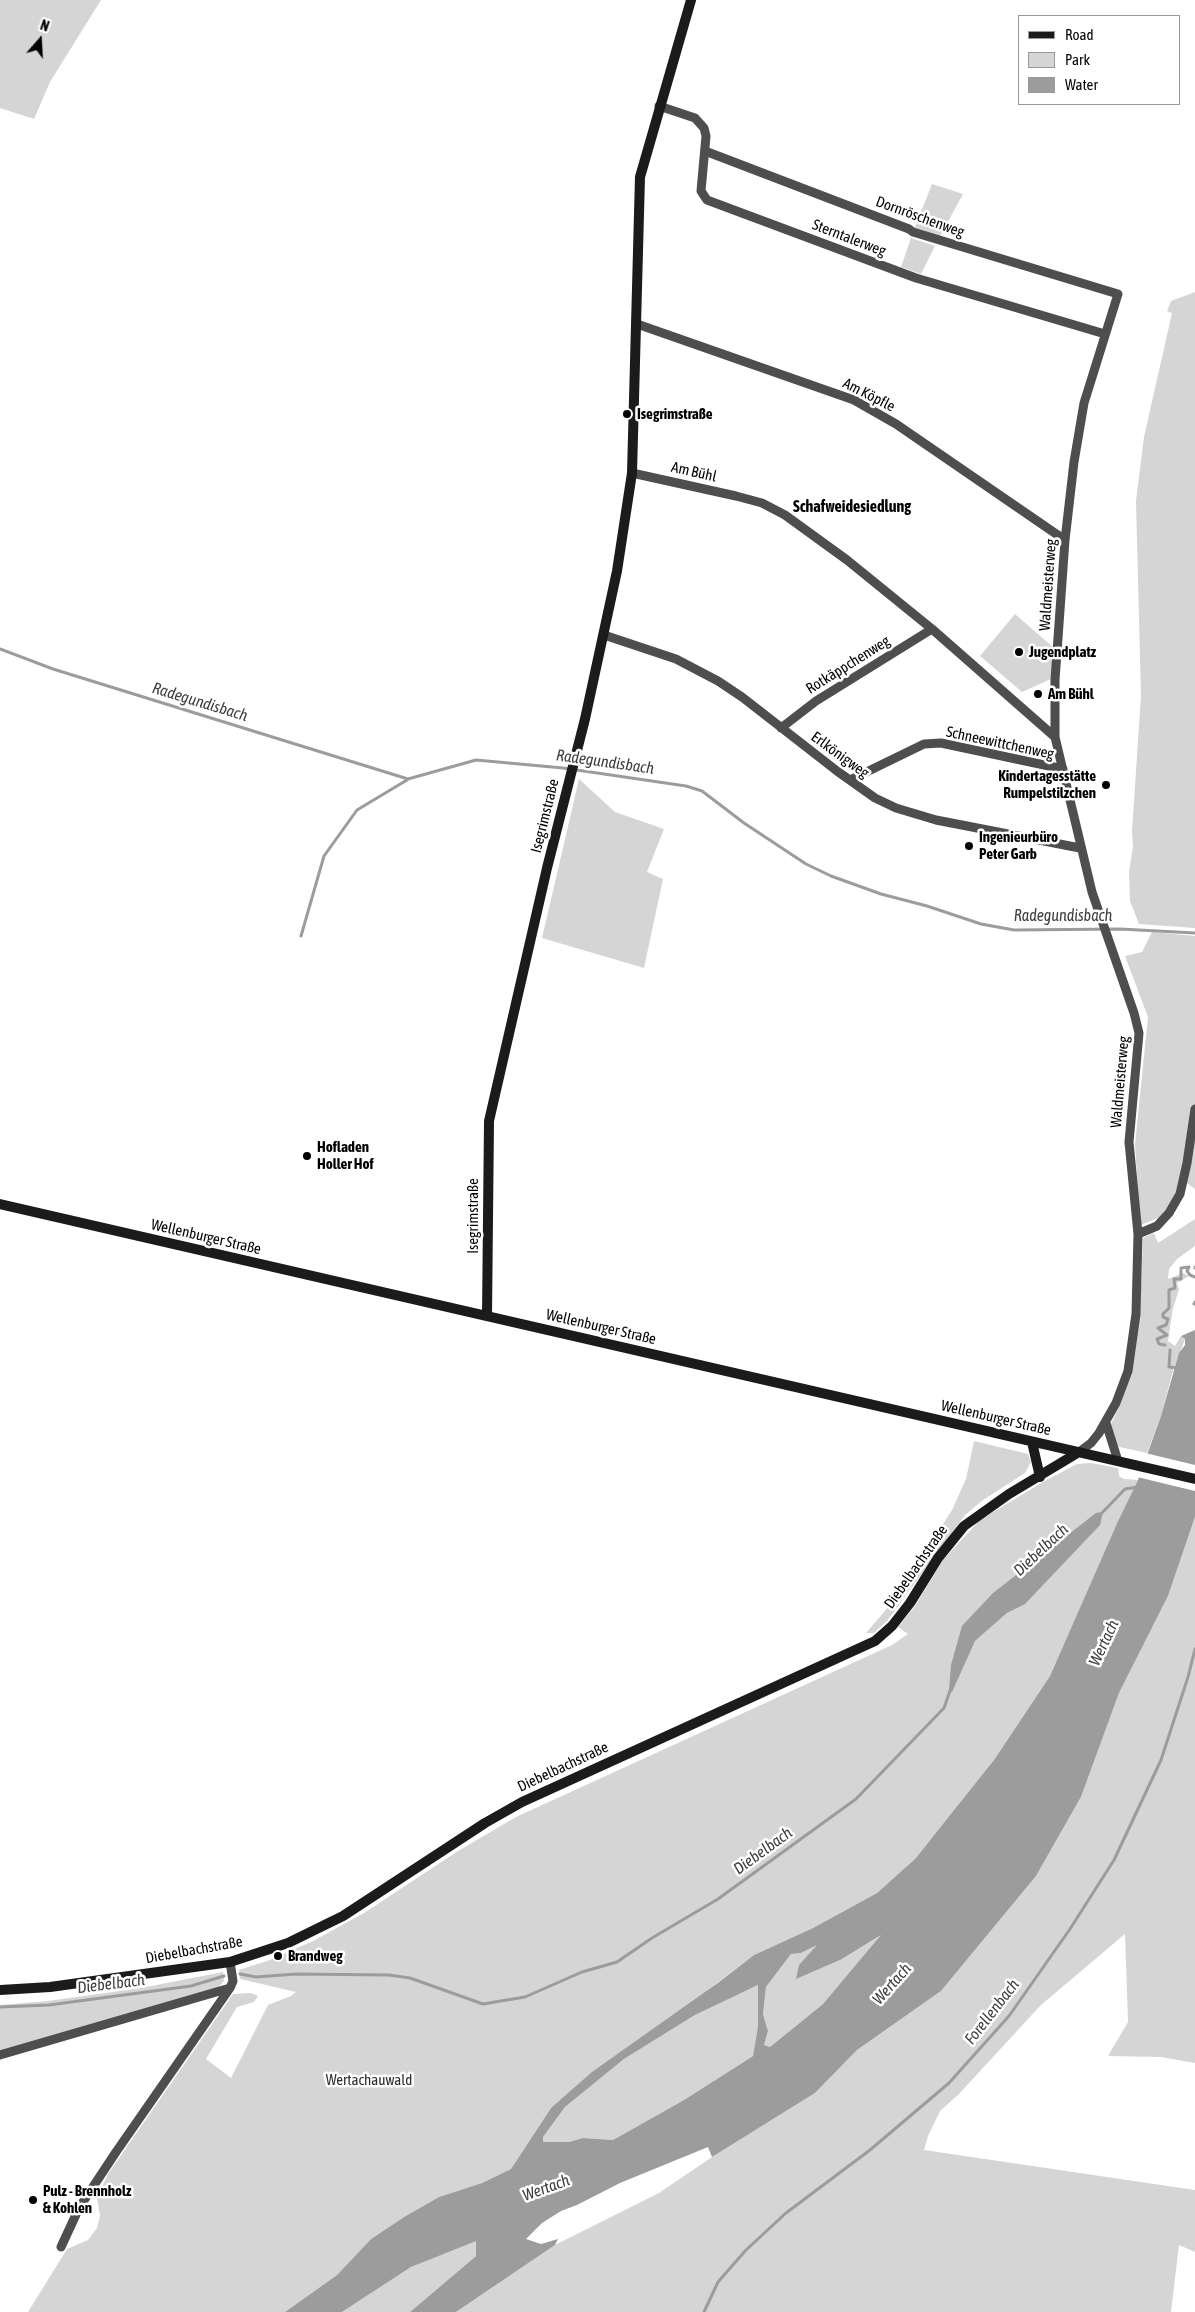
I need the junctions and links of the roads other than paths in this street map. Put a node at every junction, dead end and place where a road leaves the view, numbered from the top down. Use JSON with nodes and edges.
{"nodes":[{"id":1,"x":691,"y":0,"type":"edge"},
{"id":2,"x":659,"y":106,"type":"junction"},
{"id":3,"x":705,"y":151,"type":"junction"},
{"id":4,"x":636,"y":324,"type":"junction"},
{"id":5,"x":1105,"y":334,"type":"junction"},
{"id":6,"x":632,"y":473,"type":"junction"},
{"id":7,"x":1065,"y":540,"type":"junction"},
{"id":8,"x":932,"y":629,"type":"junction"},
{"id":9,"x":604,"y":635,"type":"junction"},
{"id":10,"x":781,"y":728,"type":"junction"},
{"id":11,"x":1055,"y":737,"type":"junction"},
{"id":12,"x":1062,"y":770,"type":"junction"},
{"id":13,"x":850,"y":780,"type":"junction"},
{"id":14,"x":1080,"y":848,"type":"junction"},
{"id":15,"x":1195,"y":1109,"type":"edge"},
{"id":16,"x":0,"y":1204,"type":"edge"},
{"id":17,"x":1138,"y":1234,"type":"junction"},
{"id":18,"x":487,"y":1316,"type":"junction"},
{"id":19,"x":1106,"y":1423,"type":"junction"},
{"id":20,"x":1032,"y":1442,"type":"junction"},
{"id":21,"x":1079,"y":1452,"type":"junction"},
{"id":22,"x":1118,"y":1461,"type":"junction"},
{"id":23,"x":1040,"y":1477,"type":"junction"},
{"id":24,"x":1195,"y":1479,"type":"edge"},
{"id":25,"x":230,"y":1962,"type":"junction"},
{"id":26,"x":230,"y":1988,"type":"junction"},
{"id":27,"x":0,"y":1990,"type":"edge"},
{"id":28,"x":0,"y":2055,"type":"edge"},
{"id":29,"x":61,"y":2247,"type":"dead end"}],
"edges":[{"from":1,"to":2,"type":"street","name":"Isegrimstraße"},
{"from":2,"to":3,"type":"street","name":"Sterntalerweg"},
{"from":2,"to":4,"type":"street","name":"Isegrimstraße"},
{"from":3,"to":5,"type":"street","name":"Sterntalerweg"},
{"from":3,"to":5,"type":"street","name":"Dornröschenweg"},
{"from":4,"to":6,"type":"street","name":"Isegrimstraße"},
{"from":4,"to":7,"type":"street","name":"Am Köpfle"},
{"from":5,"to":7,"type":"street","name":"Waldmeisterweg"},
{"from":6,"to":8,"type":"street","name":"Am Bühl"},
{"from":6,"to":9,"type":"street","name":"Isegrimstraße"},
{"from":7,"to":11,"type":"street","name":"Waldmeisterweg"},
{"from":8,"to":10,"type":"street","name":"Rotkäppchenweg"},
{"from":8,"to":11,"type":"street","name":"Am Bühl"},
{"from":9,"to":10,"type":"street","name":"Erlkönigweg"},
{"from":9,"to":18,"type":"street","name":"Isegrimstraße"},
{"from":10,"to":13,"type":"street","name":"Erlkönigweg"},
{"from":11,"to":12,"type":"street","name":"Waldmeisterweg"},
{"from":12,"to":13,"type":"street","name":"Schneewittchenweg"},
{"from":12,"to":14,"type":"street","name":"Waldmeisterweg"},
{"from":13,"to":14,"type":"street","name":"Erlkönigweg"},
{"from":14,"to":17,"type":"street","name":"Waldmeisterweg"},
{"from":15,"to":17,"type":"street"},
{"from":16,"to":18,"type":"street","name":"Wellenburger Straße"},
{"from":17,"to":19,"type":"street","name":"Waldmeisterweg"},
{"from":18,"to":20,"type":"street","name":"Wellenburger Straße"},
{"from":19,"to":21,"type":"street","name":"Waldmeisterweg"},
{"from":19,"to":22,"type":"street"},
{"from":20,"to":21,"type":"street","name":"Wellenburger Straße"},
{"from":20,"to":23,"type":"street"},
{"from":21,"to":22,"type":"street","name":"Wellenburger Straße"},
{"from":21,"to":23,"type":"street","name":"Diebelbachstraße"},
{"from":22,"to":24,"type":"street","name":"Wellenburger Straße"},
{"from":23,"to":25,"type":"street","name":"Diebelbachstraße"},
{"from":25,"to":26,"type":"street"},
{"from":25,"to":27,"type":"street","name":"Diebelbachstraße"},
{"from":26,"to":28,"type":"street"},
{"from":26,"to":29,"type":"street"}]}
